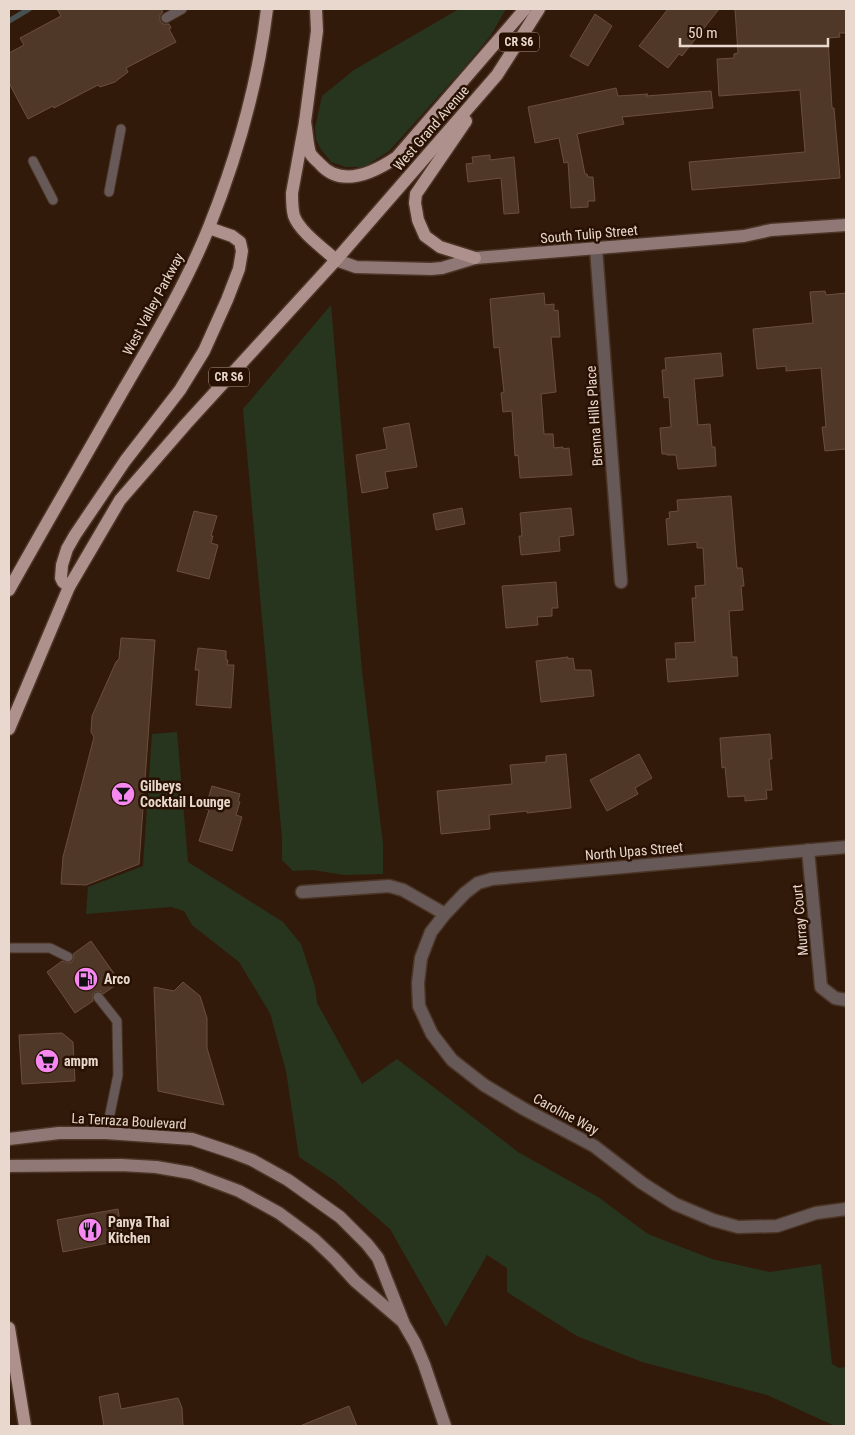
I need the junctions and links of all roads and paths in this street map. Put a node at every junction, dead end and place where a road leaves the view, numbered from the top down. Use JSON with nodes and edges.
{"nodes":[{"id":1,"x":182,"y":9,"type":"edge"},
{"id":2,"x":267,"y":9,"type":"edge"},
{"id":3,"x":316,"y":9,"type":"edge"},
{"id":4,"x":524,"y":9,"type":"edge"},
{"id":5,"x":539,"y":9,"type":"edge"},
{"id":6,"x":166,"y":18,"type":"dead end"},
{"id":7,"x":497,"y":75,"type":"junction"},
{"id":8,"x":305,"y":122,"type":"junction"},
{"id":9,"x":120,"y":129,"type":"dead end"},
{"id":10,"x":32,"y":161,"type":"dead end"},
{"id":11,"x":109,"y":192,"type":"dead end"},
{"id":12,"x":53,"y":200,"type":"dead end"},
{"id":13,"x":846,"y":224,"type":"edge"},
{"id":14,"x":208,"y":228,"type":"junction"},
{"id":15,"x":596,"y":248,"type":"junction"},
{"id":16,"x":475,"y":258,"type":"junction"},
{"id":17,"x":336,"y":260,"type":"junction"},
{"id":18,"x":622,"y":582,"type":"dead end"},
{"id":19,"x":69,"y":586,"type":"junction"},
{"id":20,"x":9,"y":590,"type":"edge"},
{"id":21,"x":9,"y":728,"type":"edge"},
{"id":22,"x":846,"y":847,"type":"edge"},
{"id":23,"x":808,"y":850,"type":"junction"},
{"id":24,"x":302,"y":892,"type":"dead end"},
{"id":25,"x":465,"y":893,"type":"joint"},
{"id":26,"x":445,"y":914,"type":"junction"},
{"id":27,"x":9,"y":948,"type":"edge"},
{"id":28,"x":68,"y":957,"type":"dead end"},
{"id":29,"x":98,"y":997,"type":"dead end"},
{"id":30,"x":846,"y":1000,"type":"edge"},
{"id":31,"x":106,"y":1133,"type":"junction"},
{"id":32,"x":9,"y":1139,"type":"edge"},
{"id":33,"x":9,"y":1166,"type":"edge"},
{"id":34,"x":846,"y":1209,"type":"edge"},
{"id":35,"x":404,"y":1324,"type":"junction"},
{"id":36,"x":9,"y":1328,"type":"edge"},
{"id":37,"x":25,"y":1426,"type":"edge"},
{"id":38,"x":445,"y":1426,"type":"edge"}],
"edges":[{"from":1,"to":6,"type":"lane"},
{"from":2,"to":14,"type":"main road","name":"West Valley Parkway"},
{"from":3,"to":8,"type":"main road"},
{"from":4,"to":8,"type":"main road"},
{"from":5,"to":7,"type":"main road","name":"West Grand Avenue","number":"CR S6"},
{"from":7,"to":16,"type":"main road"},
{"from":7,"to":17,"type":"main road","name":"West Grand Avenue","number":"CR S6"},
{"from":8,"to":17,"type":"main road"},
{"from":9,"to":11,"type":"lane"},
{"from":10,"to":12,"type":"lane"},
{"from":13,"to":15,"type":"street","name":"South Tulip Street"},
{"from":14,"to":19,"type":"main road"},
{"from":14,"to":20,"type":"main road","name":"West Valley Parkway"},
{"from":15,"to":16,"type":"street","name":"South Tulip Street"},
{"from":15,"to":18,"type":"street","name":"Brenna Hills Place"},
{"from":16,"to":17,"type":"street","name":"South Tulip Street"},
{"from":17,"to":19,"type":"main road","number":"CR S6"},
{"from":19,"to":21,"type":"main road","number":"CR S6"},
{"from":22,"to":23,"type":"street","name":"North Upas Street"},
{"from":23,"to":25,"type":"street","name":"North Upas Street"},
{"from":23,"to":30,"type":"street","name":"Murray Court"},
{"from":24,"to":26,"type":"street"},
{"from":25,"to":26,"type":"street","name":"Caroline Way"},
{"from":26,"to":34,"type":"street","name":"Caroline Way"},
{"from":27,"to":28,"type":"lane"},
{"from":29,"to":31,"type":"lane"},
{"from":31,"to":32,"type":"street","name":"La Terraza Boulevard"},
{"from":31,"to":35,"type":"street","name":"La Terraza Boulevard"},
{"from":33,"to":35,"type":"street","name":"La Terraza Boulevard"},
{"from":35,"to":38,"type":"street","name":"La Terraza Boulevard"},
{"from":36,"to":37,"type":"main road"}]}
